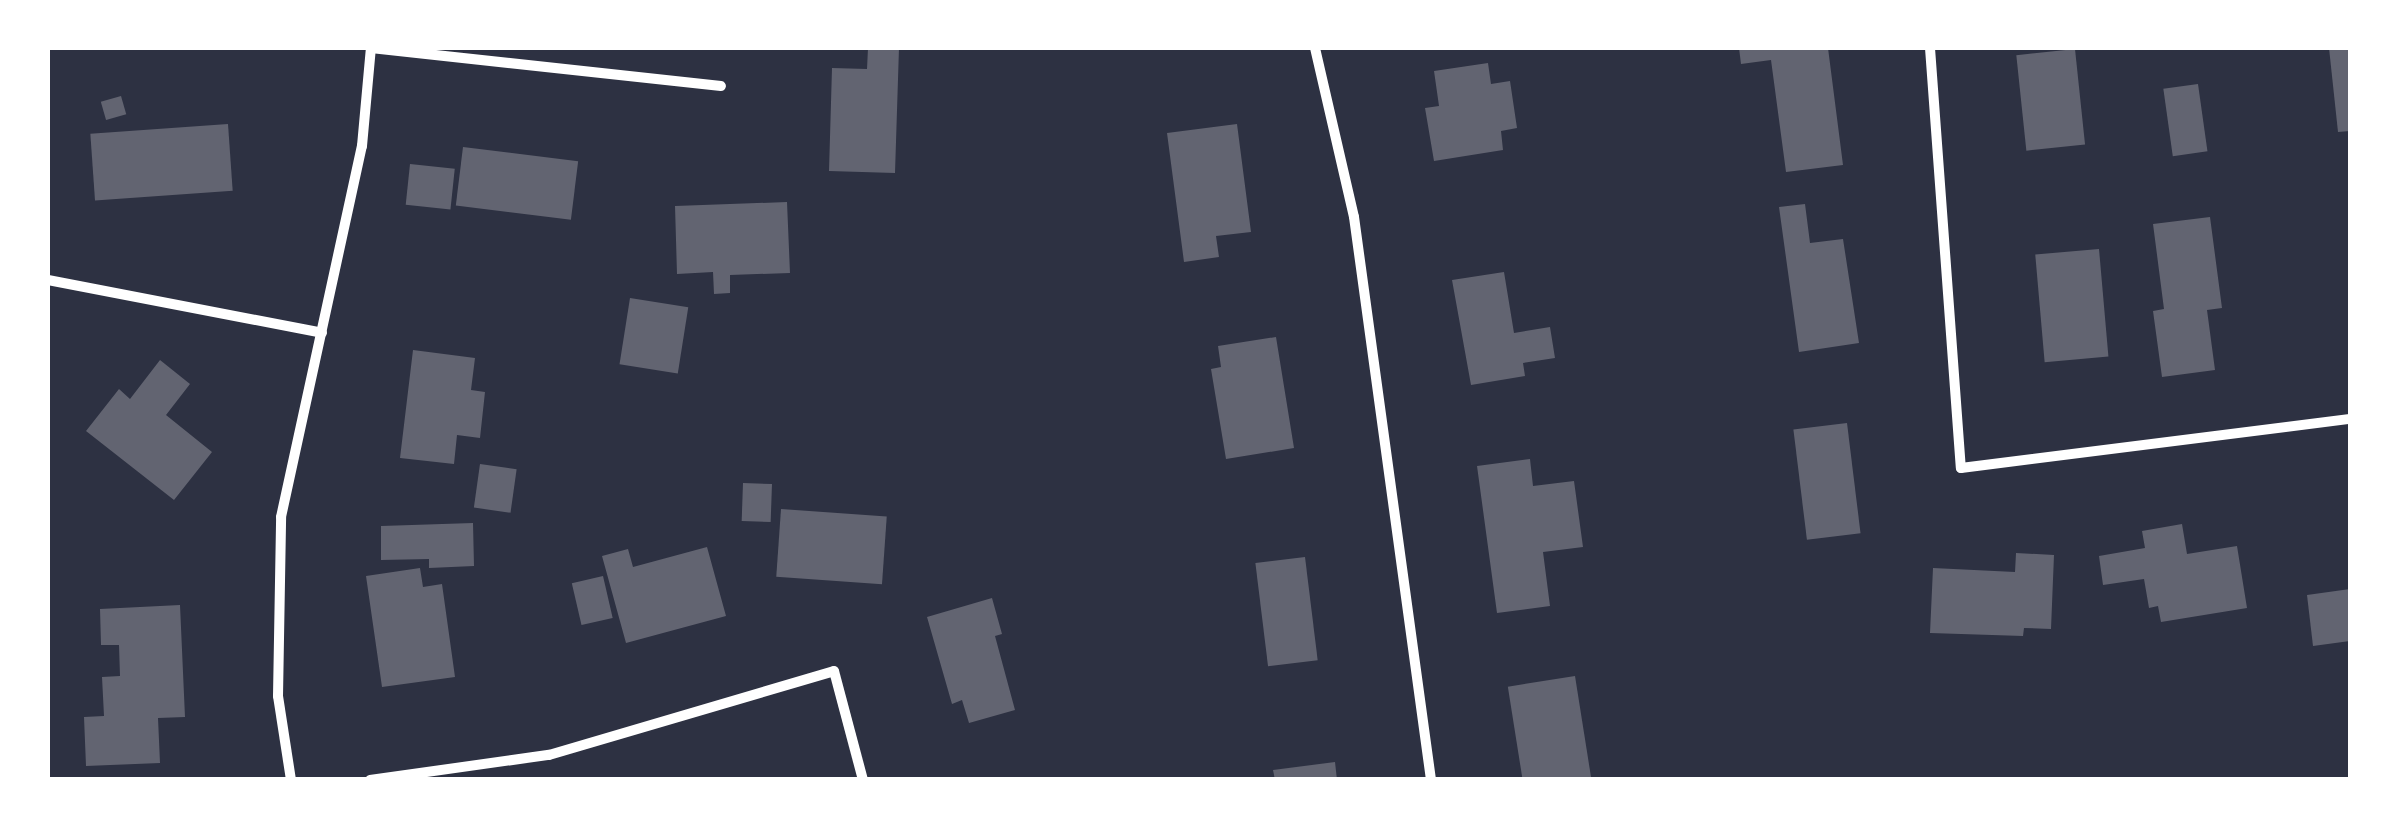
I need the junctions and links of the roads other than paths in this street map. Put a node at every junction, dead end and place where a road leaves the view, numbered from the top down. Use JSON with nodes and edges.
{"nodes":[{"id":1,"x":371,"y":48,"type":"edge"},
{"id":2,"x":1315,"y":48,"type":"edge"},
{"id":3,"x":1930,"y":48,"type":"edge"},
{"id":4,"x":722,"y":86,"type":"dead end"},
{"id":5,"x":48,"y":280,"type":"edge"},
{"id":6,"x":322,"y":333,"type":"junction"},
{"id":7,"x":2350,"y":420,"type":"edge"},
{"id":8,"x":291,"y":780,"type":"edge"},
{"id":9,"x":370,"y":780,"type":"edge"},
{"id":10,"x":863,"y":780,"type":"edge"},
{"id":11,"x":1431,"y":780,"type":"edge"}],
"edges":[{"from":1,"to":4,"type":"street"},
{"from":1,"to":6,"type":"street"},
{"from":2,"to":11,"type":"street"},
{"from":3,"to":7,"type":"street"},
{"from":5,"to":6,"type":"street"},
{"from":6,"to":8,"type":"street"},
{"from":9,"to":10,"type":"street"}]}
